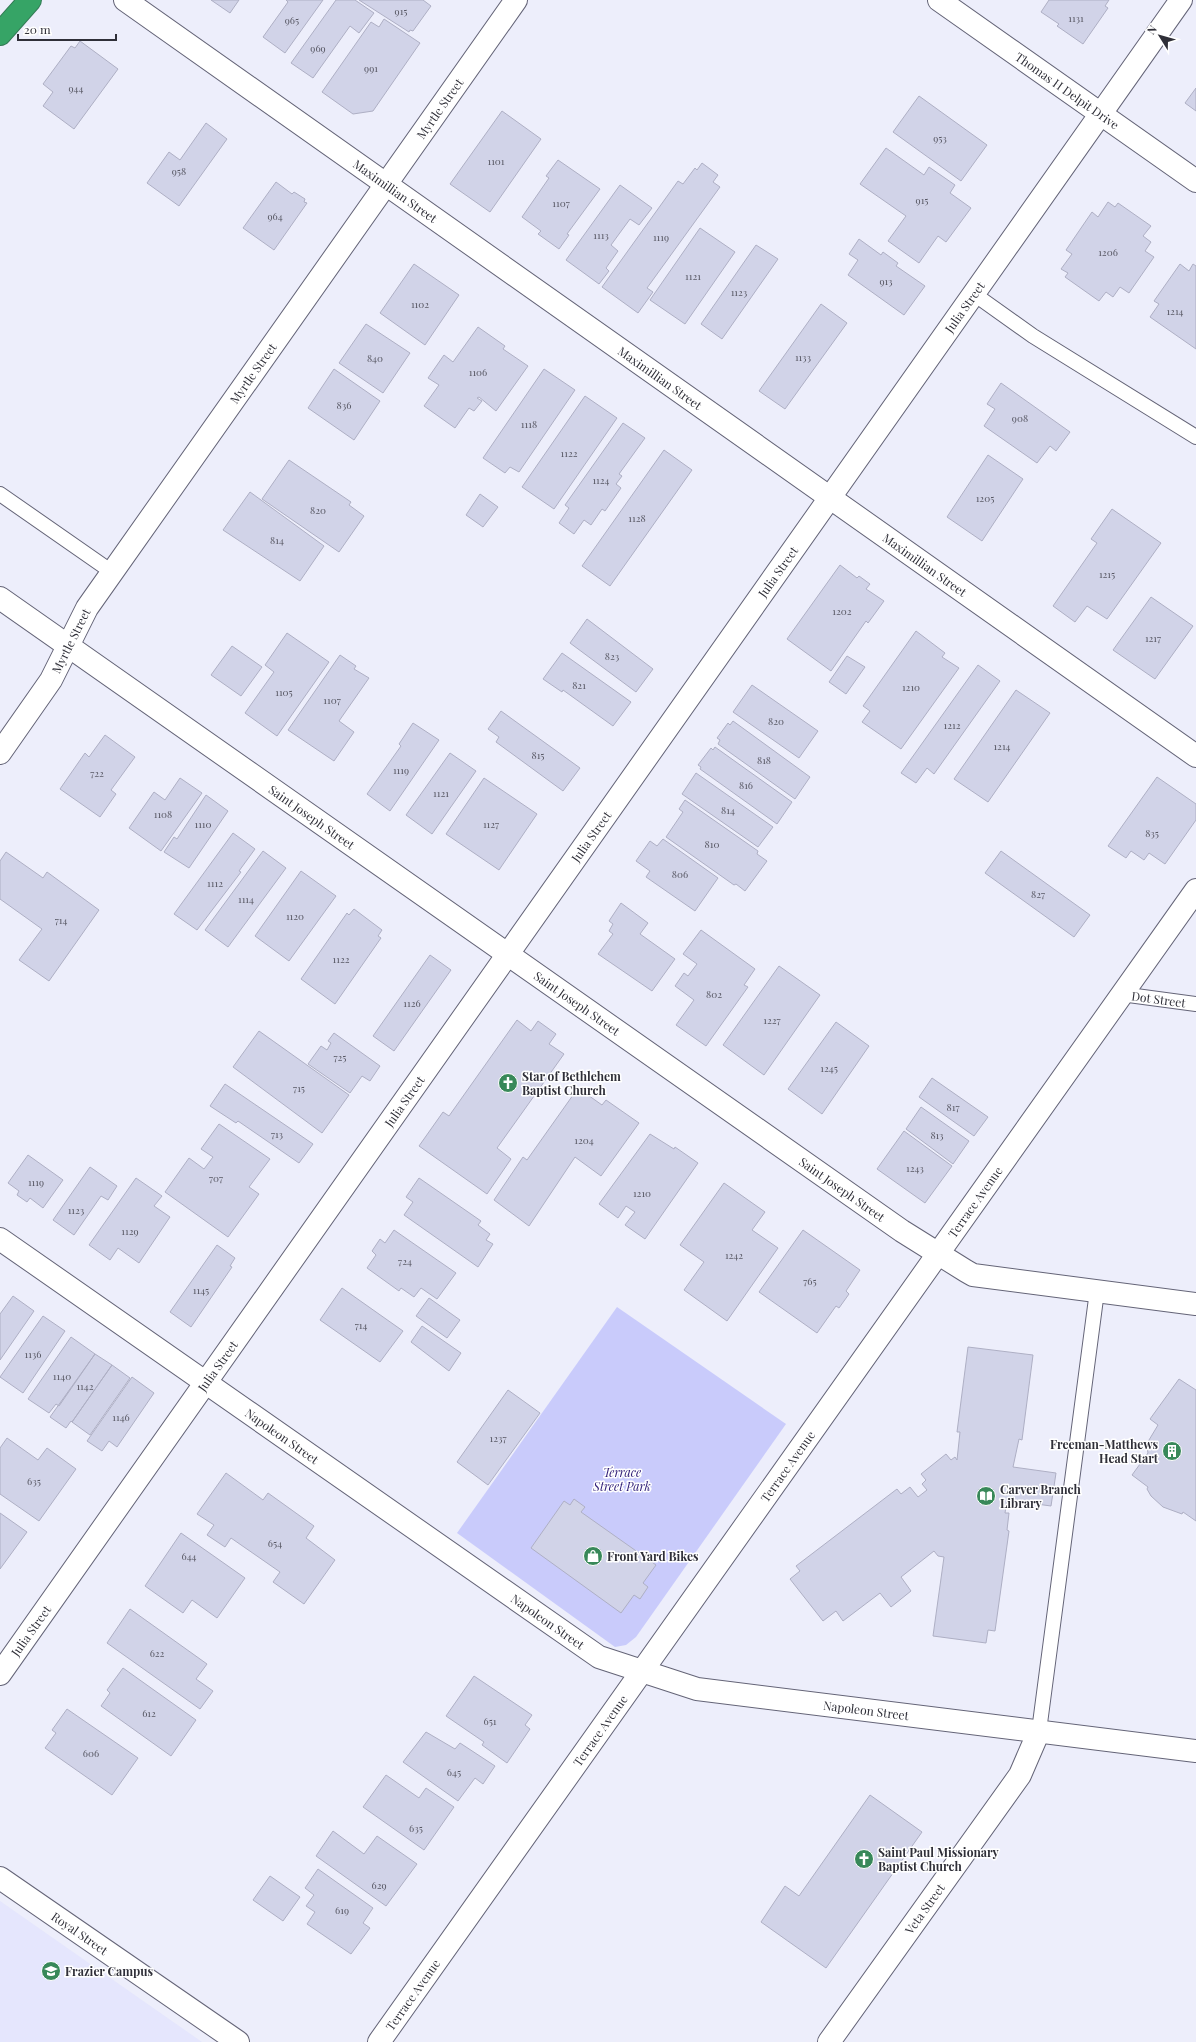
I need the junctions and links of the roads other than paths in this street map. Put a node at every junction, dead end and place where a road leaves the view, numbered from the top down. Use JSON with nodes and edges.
{"nodes":[{"id":1,"x":30,"y":0,"type":"edge"},
{"id":2,"x":125,"y":0,"type":"edge"},
{"id":3,"x":516,"y":0,"type":"edge"},
{"id":4,"x":939,"y":0,"type":"edge"},
{"id":5,"x":1182,"y":0,"type":"edge"},
{"id":6,"x":0,"y":34,"type":"edge"},
{"id":7,"x":1101,"y":113,"type":"junction"},
{"id":8,"x":1196,"y":181,"type":"edge"},
{"id":9,"x":386,"y":184,"type":"junction"},
{"id":10,"x":974,"y":294,"type":"junction"},
{"id":11,"x":1196,"y":437,"type":"edge"},
{"id":12,"x":0,"y":494,"type":"edge"},
{"id":13,"x":830,"y":498,"type":"junction"},
{"id":14,"x":112,"y":572,"type":"junction"},
{"id":15,"x":0,"y":598,"type":"edge"},
{"id":16,"x":68,"y":646,"type":"junction"},
{"id":17,"x":0,"y":753,"type":"edge"},
{"id":18,"x":1196,"y":756,"type":"edge"},
{"id":19,"x":1196,"y":890,"type":"edge"},
{"id":20,"x":508,"y":953,"type":"junction"},
{"id":21,"x":1121,"y":994,"type":"junction"},
{"id":22,"x":1196,"y":1004,"type":"edge"},
{"id":23,"x":0,"y":1239,"type":"edge"},
{"id":24,"x":937,"y":1254,"type":"junction"},
{"id":25,"x":1097,"y":1291,"type":"junction"},
{"id":26,"x":1196,"y":1304,"type":"edge"},
{"id":27,"x":205,"y":1382,"type":"junction"},
{"id":28,"x":641,"y":1672,"type":"junction"},
{"id":29,"x":0,"y":1674,"type":"edge"},
{"id":30,"x":1040,"y":1731,"type":"junction"},
{"id":31,"x":1196,"y":1751,"type":"edge"},
{"id":32,"x":0,"y":1878,"type":"edge"},
{"id":33,"x":238,"y":2042,"type":"edge"},
{"id":34,"x":379,"y":2042,"type":"edge"},
{"id":35,"x":829,"y":2042,"type":"edge"}],
"edges":[{"from":1,"to":6,"type":"highway"},
{"from":2,"to":9,"type":"street","name":"Maximillian Street"},
{"from":3,"to":9,"type":"street","name":"Myrtle Street"},
{"from":4,"to":7,"type":"street","name":"Thomas H Delpit Drive"},
{"from":5,"to":7,"type":"street","name":"Julia Street"},
{"from":7,"to":8,"type":"street","name":"Thomas H Delpit Drive"},
{"from":7,"to":10,"type":"street","name":"Julia Street"},
{"from":9,"to":13,"type":"street","name":"Maximillian Street"},
{"from":9,"to":14,"type":"street","name":"Myrtle Street"},
{"from":10,"to":11,"type":"lane"},
{"from":10,"to":13,"type":"street","name":"Julia Street"},
{"from":12,"to":14,"type":"lane"},
{"from":13,"to":18,"type":"street","name":"Maximillian Street"},
{"from":13,"to":20,"type":"street","name":"Julia Street"},
{"from":14,"to":16,"type":"street","name":"Myrtle Street"},
{"from":15,"to":16,"type":"street","name":"Saint Joseph Street"},
{"from":16,"to":17,"type":"street","name":"Myrtle Street"},
{"from":16,"to":20,"type":"street","name":"Saint Joseph Street"},
{"from":19,"to":21,"type":"street","name":"Terrace Avenue"},
{"from":20,"to":24,"type":"street","name":"Saint Joseph Street"},
{"from":20,"to":27,"type":"street","name":"Julia Street"},
{"from":21,"to":22,"type":"lane","name":"Dot Street"},
{"from":21,"to":24,"type":"street","name":"Terrace Avenue"},
{"from":23,"to":27,"type":"street","name":"Napoleon Street"},
{"from":24,"to":25,"type":"street","name":"Saint Joseph Street"},
{"from":24,"to":28,"type":"street","name":"Terrace Avenue"},
{"from":25,"to":26,"type":"street","name":"Saint Joseph Street"},
{"from":25,"to":30,"type":"lane"},
{"from":27,"to":28,"type":"street","name":"Napoleon Street"},
{"from":27,"to":29,"type":"street","name":"Julia Street"},
{"from":28,"to":30,"type":"street","name":"Napoleon Street"},
{"from":28,"to":34,"type":"street","name":"Terrace Avenue"},
{"from":30,"to":31,"type":"street","name":"Napoleon Street"},
{"from":30,"to":35,"type":"street","name":"Veta Street"},
{"from":32,"to":33,"type":"street","name":"Royal Street"}]}
